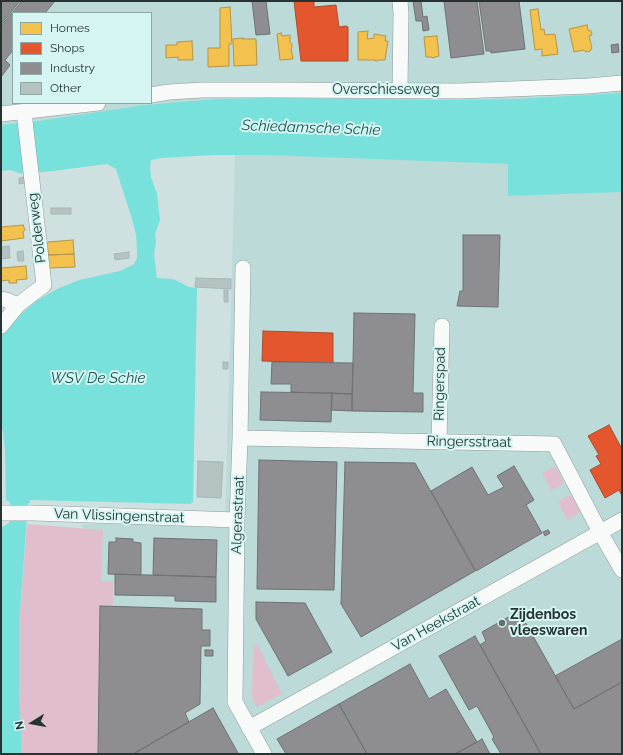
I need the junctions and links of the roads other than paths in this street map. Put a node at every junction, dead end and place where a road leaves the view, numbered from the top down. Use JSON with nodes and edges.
{"nodes":[{"id":1,"x":400,"y":1,"type":"edge"},
{"id":2,"x":622,"y":83,"type":"edge"},
{"id":3,"x":400,"y":91,"type":"junction"},
{"id":4,"x":152,"y":95,"type":"edge"},
{"id":5,"x":92,"y":104,"type":"edge"},
{"id":6,"x":1,"y":114,"type":"edge"},
{"id":7,"x":25,"y":116,"type":"junction"},
{"id":8,"x":243,"y":268,"type":"dead end"},
{"id":9,"x":1,"y":299,"type":"edge"},
{"id":10,"x":18,"y":305,"type":"junction"},
{"id":11,"x":1,"y":326,"type":"edge"},
{"id":12,"x":442,"y":326,"type":"dead end"},
{"id":13,"x":240,"y":438,"type":"junction"},
{"id":14,"x":439,"y":442,"type":"junction"},
{"id":15,"x":3,"y":513,"type":"edge"},
{"id":16,"x":237,"y":520,"type":"junction"},
{"id":17,"x":622,"y":520,"type":"edge"},
{"id":18,"x":600,"y":532,"type":"junction"},
{"id":19,"x":622,"y":570,"type":"edge"},
{"id":20,"x":249,"y":728,"type":"junction"},
{"id":21,"x":264,"y":754,"type":"edge"}],
"edges":[{"from":1,"to":3,"type":"street"},
{"from":2,"to":3,"type":"street","name":"Overschieseweg"},
{"from":3,"to":4,"type":"street","name":"Overschieseweg"},
{"from":5,"to":7,"type":"street"},
{"from":6,"to":7,"type":"street"},
{"from":7,"to":10,"type":"street","name":"Polderweg"},
{"from":8,"to":13,"type":"street","name":"Algerastraat"},
{"from":9,"to":10,"type":"street"},
{"from":10,"to":11,"type":"street","name":"Polderweg"},
{"from":12,"to":14,"type":"street","name":"Ringerspad"},
{"from":13,"to":14,"type":"street","name":"Ringersstraat"},
{"from":13,"to":16,"type":"street","name":"Algerastraat"},
{"from":14,"to":18,"type":"street","name":"Ringersstraat"},
{"from":15,"to":16,"type":"street","name":"Van Vlissingenstraat"},
{"from":16,"to":20,"type":"street","name":"Algerastraat"},
{"from":17,"to":18,"type":"street","name":"Van Heekstraat"},
{"from":18,"to":19,"type":"street","name":"Ringersstraat"},
{"from":18,"to":20,"type":"street","name":"Van Heekstraat"},
{"from":20,"to":21,"type":"street","name":"Algerastraat"}]}
